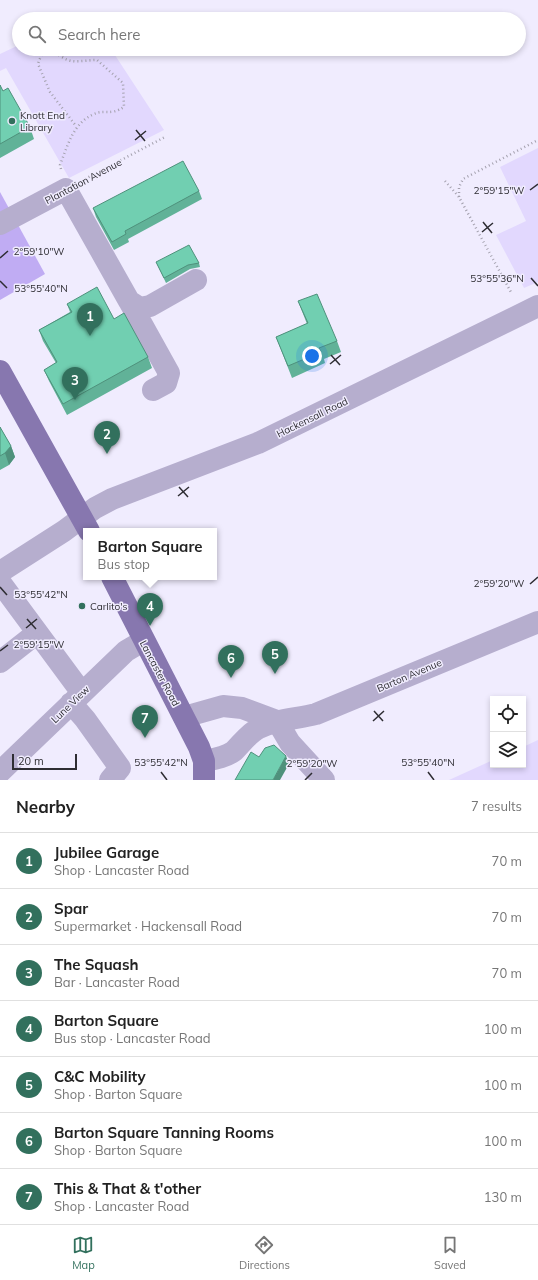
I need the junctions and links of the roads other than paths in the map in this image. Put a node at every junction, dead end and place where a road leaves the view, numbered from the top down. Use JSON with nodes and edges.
{"nodes":[{"id":1,"x":0,"y":224,"type":"edge"},
{"id":2,"x":196,"y":280,"type":"dead end"},
{"id":3,"x":128,"y":302,"type":"junction"},
{"id":4,"x":530,"y":309,"type":"edge"},
{"id":5,"x":0,"y":371,"type":"edge"},
{"id":6,"x":153,"y":390,"type":"dead end"},
{"id":7,"x":86,"y":524,"type":"edge"},
{"id":8,"x":0,"y":572,"type":"edge"},
{"id":9,"x":114,"y":580,"type":"edge"},
{"id":10,"x":0,"y":582,"type":"edge"},
{"id":11,"x":538,"y":622,"type":"edge"},
{"id":12,"x":37,"y":633,"type":"junction"},
{"id":13,"x":144,"y":641,"type":"junction"},
{"id":14,"x":0,"y":662,"type":"edge"},
{"id":15,"x":77,"y":698,"type":"junction"},
{"id":16,"x":184,"y":717,"type":"junction"},
{"id":17,"x":277,"y":721,"type":"junction"},
{"id":18,"x":202,"y":763,"type":"edge"},
{"id":19,"x":0,"y":772,"type":"edge"},
{"id":20,"x":110,"y":780,"type":"edge"},
{"id":21,"x":324,"y":780,"type":"edge"}],
"edges":[{"from":1,"to":3,"type":"street","name":"Plantation Avenue"},
{"from":2,"to":3,"type":"street"},
{"from":3,"to":6,"type":"street"},
{"from":4,"to":7,"type":"street","name":"Hackensall Road"},
{"from":5,"to":7,"type":"main road"},
{"from":7,"to":8,"type":"street","name":"Hackensall Road"},
{"from":9,"to":13,"type":"main road","name":"Lancaster Road"},
{"from":10,"to":12,"type":"street"},
{"from":11,"to":17,"type":"street","name":"Barton Avenue"},
{"from":12,"to":14,"type":"street"},
{"from":12,"to":15,"type":"street"},
{"from":13,"to":15,"type":"street","name":"Lune View"},
{"from":13,"to":16,"type":"main road","name":"Lancaster Road"},
{"from":15,"to":19,"type":"street","name":"Lune View"},
{"from":15,"to":20,"type":"street"},
{"from":16,"to":17,"type":"street"},
{"from":16,"to":18,"type":"main road","name":"Lancaster Road"},
{"from":17,"to":18,"type":"street"},
{"from":17,"to":21,"type":"street"}]}
